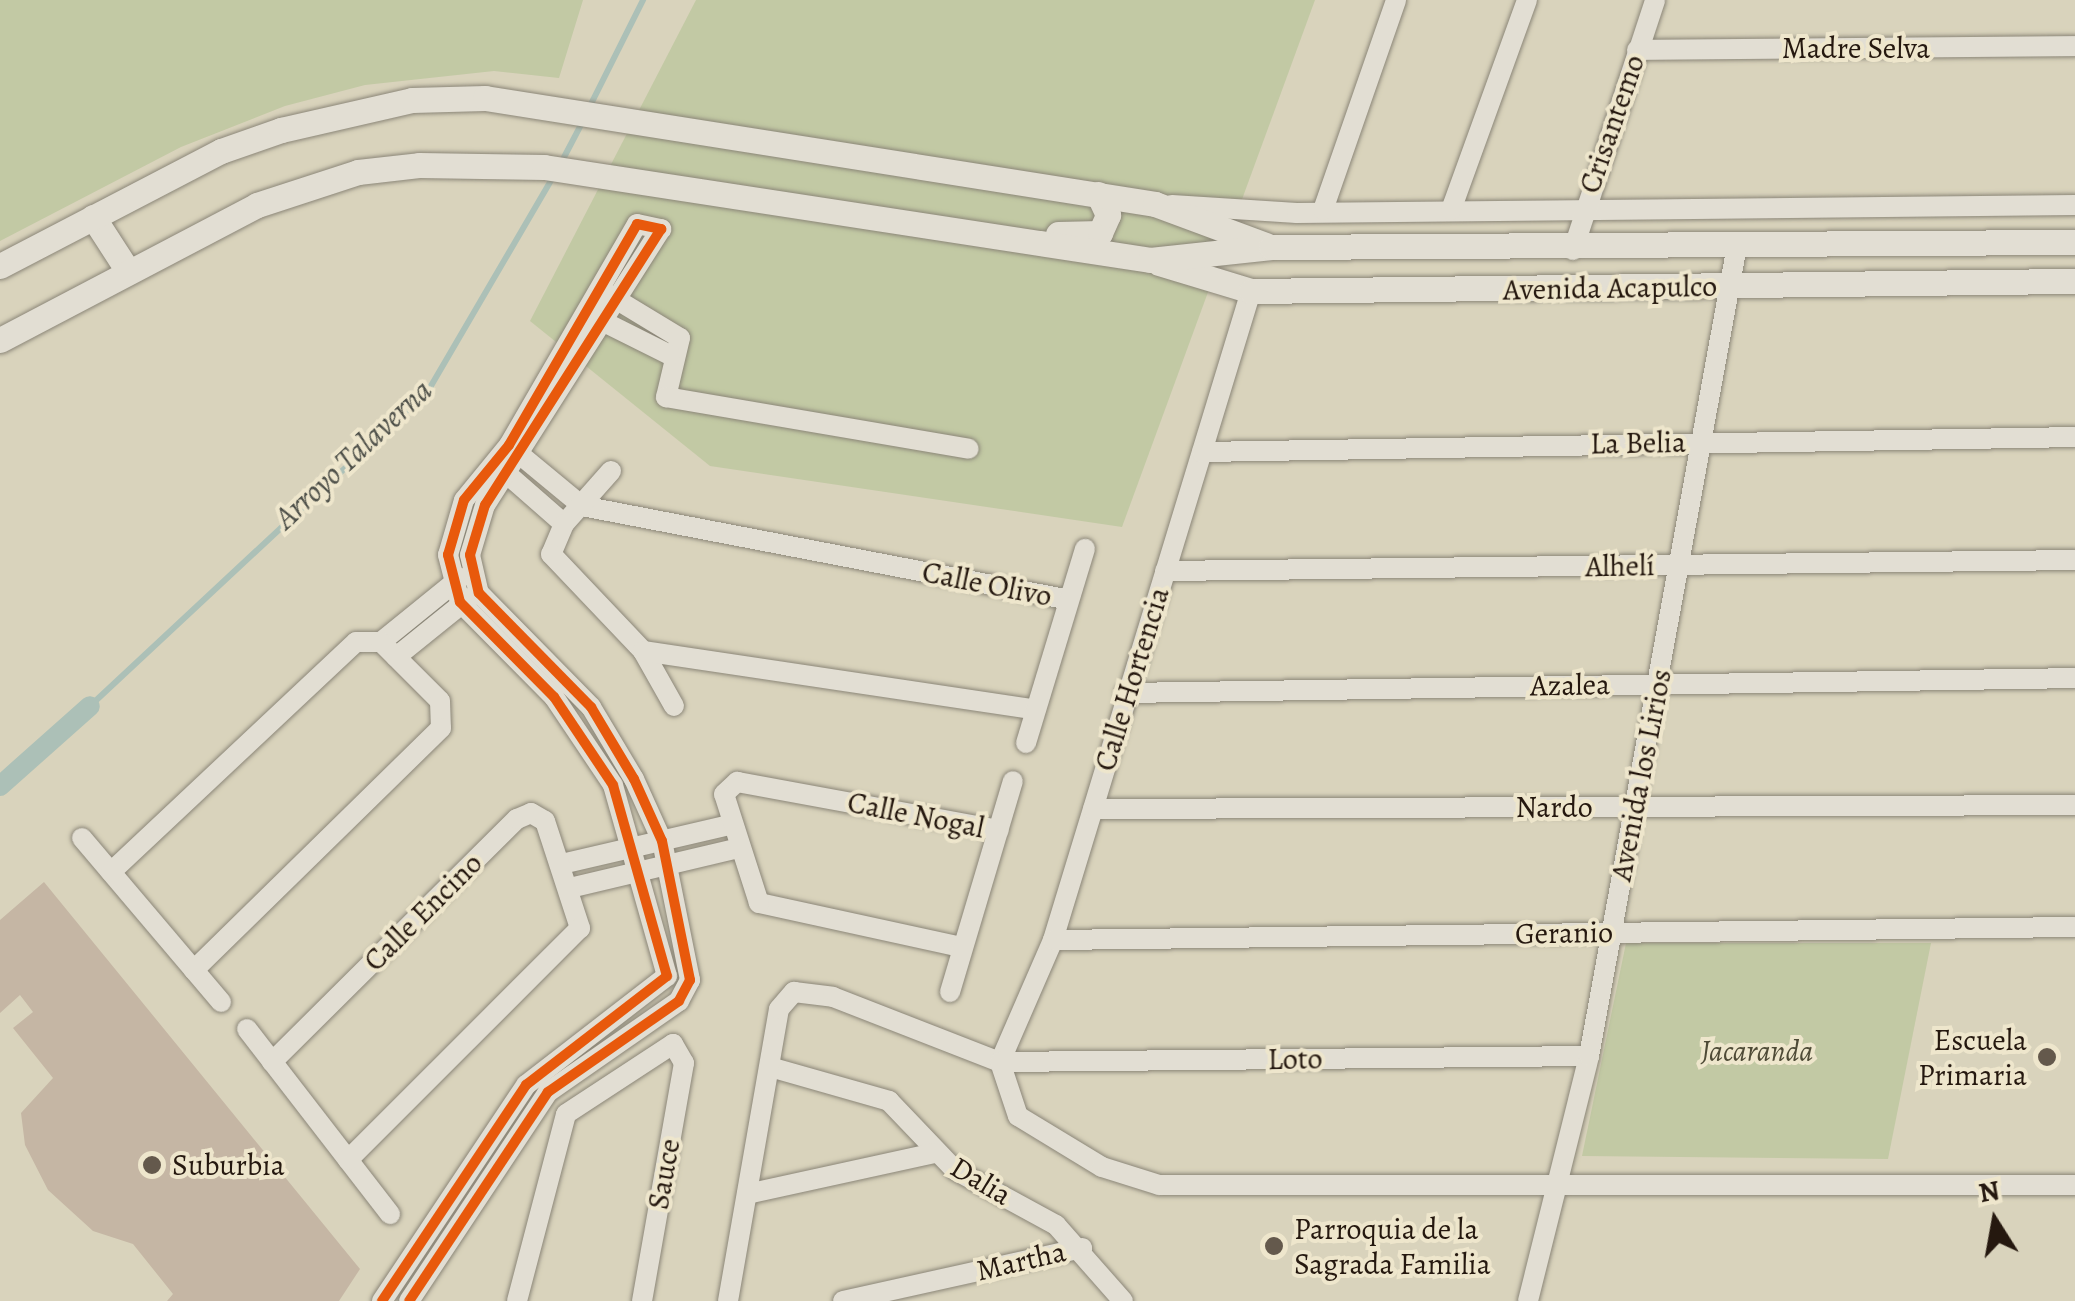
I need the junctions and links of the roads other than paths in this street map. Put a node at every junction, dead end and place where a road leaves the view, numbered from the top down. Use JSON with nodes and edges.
{"nodes":[{"id":1,"x":1396,"y":0,"type":"edge"},
{"id":2,"x":1527,"y":0,"type":"edge"},
{"id":3,"x":1654,"y":0,"type":"edge"},
{"id":4,"x":2075,"y":46,"type":"edge"},
{"id":5,"x":1637,"y":50,"type":"junction"},
{"id":6,"x":1098,"y":194,"type":"junction"},
{"id":7,"x":1156,"y":204,"type":"junction"},
{"id":8,"x":2075,"y":205,"type":"edge"},
{"id":9,"x":1323,"y":210,"type":"junction"},
{"id":10,"x":1451,"y":210,"type":"junction"},
{"id":11,"x":1583,"y":210,"type":"junction"},
{"id":12,"x":93,"y":217,"type":"junction"},
{"id":13,"x":985,"y":238,"type":"junction"},
{"id":14,"x":2075,"y":242,"type":"edge"},
{"id":15,"x":1737,"y":246,"type":"junction"},
{"id":16,"x":1270,"y":247,"type":"junction"},
{"id":17,"x":1573,"y":250,"type":"junction"},
{"id":18,"x":1150,"y":260,"type":"junction"},
{"id":19,"x":0,"y":266,"type":"edge"},
{"id":20,"x":128,"y":270,"type":"junction"},
{"id":21,"x":2075,"y":281,"type":"edge"},
{"id":22,"x":1730,"y":287,"type":"junction"},
{"id":23,"x":600,"y":291,"type":"junction"},
{"id":24,"x":1251,"y":291,"type":"junction"},
{"id":25,"x":621,"y":300,"type":"junction"},
{"id":26,"x":587,"y":315,"type":"junction"},
{"id":27,"x":608,"y":324,"type":"junction"},
{"id":28,"x":0,"y":340,"type":"edge"},
{"id":29,"x":670,"y":354,"type":"junction"},
{"id":30,"x":2075,"y":438,"type":"edge"},
{"id":31,"x":1702,"y":442,"type":"junction"},
{"id":32,"x":969,"y":449,"type":"dead end"},
{"id":33,"x":516,"y":451,"type":"junction"},
{"id":34,"x":1202,"y":452,"type":"junction"},
{"id":35,"x":501,"y":468,"type":"junction"},
{"id":36,"x":611,"y":471,"type":"dead end"},
{"id":37,"x":582,"y":506,"type":"junction"},
{"id":38,"x":564,"y":524,"type":"junction"},
{"id":39,"x":1085,"y":550,"type":"dead end"},
{"id":40,"x":2075,"y":560,"type":"edge"},
{"id":41,"x":1680,"y":566,"type":"junction"},
{"id":42,"x":1165,"y":571,"type":"junction"},
{"id":43,"x":466,"y":588,"type":"junction"},
{"id":44,"x":1066,"y":599,"type":"junction"},
{"id":45,"x":389,"y":649,"type":"junction"},
{"id":46,"x":643,"y":651,"type":"junction"},
{"id":47,"x":2075,"y":678,"type":"edge"},
{"id":48,"x":1659,"y":684,"type":"junction"},
{"id":49,"x":1125,"y":692,"type":"junction"},
{"id":50,"x":674,"y":706,"type":"dead end"},
{"id":51,"x":1036,"y":710,"type":"junction"},
{"id":52,"x":1026,"y":744,"type":"dead end"},
{"id":53,"x":1013,"y":781,"type":"dead end"},
{"id":54,"x":1632,"y":806,"type":"junction"},
{"id":55,"x":2075,"y":806,"type":"edge"},
{"id":56,"x":1094,"y":809,"type":"junction"},
{"id":57,"x":732,"y":824,"type":"junction"},
{"id":58,"x":999,"y":830,"type":"junction"},
{"id":59,"x":82,"y":838,"type":"dead end"},
{"id":60,"x":662,"y":841,"type":"junction"},
{"id":61,"x":636,"y":847,"type":"junction"},
{"id":62,"x":739,"y":848,"type":"junction"},
{"id":63,"x":566,"y":864,"type":"junction"},
{"id":64,"x":668,"y":865,"type":"junction"},
{"id":65,"x":643,"y":871,"type":"junction"},
{"id":66,"x":111,"y":872,"type":"junction"},
{"id":67,"x":574,"y":887,"type":"junction"},
{"id":68,"x":2075,"y":927,"type":"edge"},
{"id":69,"x":1612,"y":932,"type":"junction"},
{"id":70,"x":1053,"y":940,"type":"junction"},
{"id":71,"x":962,"y":947,"type":"junction"},
{"id":72,"x":194,"y":970,"type":"junction"},
{"id":73,"x":950,"y":992,"type":"dead end"},
{"id":74,"x":221,"y":1002,"type":"dead end"},
{"id":75,"x":247,"y":1029,"type":"dead end"},
{"id":76,"x":1589,"y":1056,"type":"junction"},
{"id":77,"x":272,"y":1062,"type":"junction"},
{"id":78,"x":1000,"y":1062,"type":"junction"},
{"id":79,"x":770,"y":1067,"type":"junction"},
{"id":80,"x":935,"y":1152,"type":"junction"},
{"id":81,"x":348,"y":1160,"type":"junction"},
{"id":82,"x":2075,"y":1185,"type":"edge"},
{"id":83,"x":1559,"y":1186,"type":"junction"},
{"id":84,"x":748,"y":1194,"type":"junction"},
{"id":85,"x":390,"y":1214,"type":"dead end"},
{"id":86,"x":1082,"y":1248,"type":"junction"},
{"id":87,"x":382,"y":1301,"type":"edge"},
{"id":88,"x":408,"y":1301,"type":"edge"},
{"id":89,"x":517,"y":1301,"type":"edge"},
{"id":90,"x":642,"y":1301,"type":"edge"},
{"id":91,"x":728,"y":1301,"type":"edge"},
{"id":92,"x":843,"y":1301,"type":"edge"},
{"id":93,"x":1123,"y":1301,"type":"edge"},
{"id":94,"x":1528,"y":1301,"type":"edge"}],
"edges":[{"from":1,"to":9,"type":"street"},
{"from":2,"to":10,"type":"street"},
{"from":3,"to":5,"type":"street","name":"Crisantemo"},
{"from":4,"to":5,"type":"street","name":"Madre Selva"},
{"from":5,"to":11,"type":"street","name":"Crisantemo"},
{"from":6,"to":7,"type":"street"},
{"from":6,"to":12,"type":"street"},
{"from":6,"to":13,"type":"street"},
{"from":7,"to":9,"type":"street"},
{"from":7,"to":16,"type":"street"},
{"from":8,"to":11,"type":"street"},
{"from":9,"to":10,"type":"street"},
{"from":10,"to":11,"type":"street"},
{"from":11,"to":17,"type":"street","name":"Crisantemo"},
{"from":12,"to":19,"type":"street"},
{"from":12,"to":20,"type":"street"},
{"from":13,"to":18,"type":"street"},
{"from":13,"to":20,"type":"street"},
{"from":14,"to":15,"type":"street","name":"Avenida Acapulco"},
{"from":15,"to":17,"type":"street","name":"Avenida Acapulco"},
{"from":15,"to":22,"type":"street","name":"Avenida los Lirios"},
{"from":16,"to":17,"type":"street","name":"Avenida Acapulco"},
{"from":16,"to":18,"type":"street"},
{"from":18,"to":24,"type":"street","name":"Avenida Acapulco"},
{"from":20,"to":28,"type":"street"},
{"from":21,"to":22,"type":"street","name":"Avenida Acapulco"},
{"from":22,"to":24,"type":"street","name":"Avenida Acapulco"},
{"from":22,"to":31,"type":"street","name":"Avenida los Lirios"},
{"from":23,"to":25,"type":"street"},
{"from":23,"to":25,"type":"street"},
{"from":23,"to":26,"type":"street"},
{"from":24,"to":34,"type":"street","name":"Calle Hortencia"},
{"from":25,"to":27,"type":"street"},
{"from":25,"to":29,"type":"street"},
{"from":26,"to":27,"type":"street"},
{"from":26,"to":33,"type":"street"},
{"from":27,"to":29,"type":"street"},
{"from":27,"to":33,"type":"street"},
{"from":29,"to":32,"type":"street"},
{"from":30,"to":31,"type":"street","name":"La Belia"},
{"from":31,"to":34,"type":"street","name":"La Belia"},
{"from":31,"to":41,"type":"street","name":"Avenida los Lirios"},
{"from":33,"to":35,"type":"street"},
{"from":33,"to":37,"type":"street","name":"Calle Olivo"},
{"from":34,"to":42,"type":"street","name":"Calle Hortencia"},
{"from":35,"to":38,"type":"street"},
{"from":35,"to":43,"type":"street"},
{"from":36,"to":37,"type":"street"},
{"from":37,"to":38,"type":"street"},
{"from":37,"to":44,"type":"street","name":"Calle Olivo"},
{"from":38,"to":46,"type":"street"},
{"from":39,"to":44,"type":"street"},
{"from":40,"to":41,"type":"street","name":"Alhelí"},
{"from":41,"to":42,"type":"street","name":"Alhelí"},
{"from":41,"to":48,"type":"street","name":"Avenida los Lirios"},
{"from":42,"to":49,"type":"street","name":"Calle Hortencia"},
{"from":43,"to":45,"type":"street"},
{"from":43,"to":60,"type":"street"},
{"from":43,"to":61,"type":"street"},
{"from":44,"to":51,"type":"street","name":"Calle Olivo"},
{"from":45,"to":66,"type":"street"},
{"from":45,"to":72,"type":"street"},
{"from":46,"to":50,"type":"street"},
{"from":46,"to":51,"type":"street"},
{"from":47,"to":48,"type":"street","name":"Azalea"},
{"from":48,"to":49,"type":"street","name":"Azalea"},
{"from":48,"to":54,"type":"street","name":"Avenida los Lirios"},
{"from":49,"to":56,"type":"street","name":"Calle Hortencia"},
{"from":51,"to":52,"type":"street","name":"Calle Olivo"},
{"from":53,"to":58,"type":"street"},
{"from":54,"to":55,"type":"street","name":"Nardo"},
{"from":54,"to":56,"type":"street","name":"Nardo"},
{"from":54,"to":69,"type":"street","name":"Avenida los Lirios"},
{"from":56,"to":70,"type":"street","name":"Calle Hortencia"},
{"from":57,"to":58,"type":"street","name":"Calle Nogal"},
{"from":57,"to":60,"type":"street"},
{"from":57,"to":62,"type":"street","name":"Calle Nogal"},
{"from":58,"to":71,"type":"street","name":"Calle Nogal"},
{"from":59,"to":66,"type":"street"},
{"from":60,"to":61,"type":"street"},
{"from":60,"to":64,"type":"street"},
{"from":61,"to":63,"type":"street"},
{"from":61,"to":65,"type":"street"},
{"from":62,"to":64,"type":"street"},
{"from":62,"to":71,"type":"street","name":"Calle Nogal"},
{"from":63,"to":67,"type":"street","name":"Calle Encino"},
{"from":63,"to":77,"type":"street","name":"Calle Encino"},
{"from":64,"to":65,"type":"street"},
{"from":64,"to":88,"type":"street"},
{"from":65,"to":67,"type":"street"},
{"from":65,"to":87,"type":"street"},
{"from":66,"to":72,"type":"street"},
{"from":67,"to":81,"type":"street","name":"Calle Encino"},
{"from":68,"to":69,"type":"street","name":"Geranio"},
{"from":69,"to":70,"type":"street","name":"Geranio"},
{"from":69,"to":76,"type":"street","name":"Avenida los Lirios"},
{"from":70,"to":78,"type":"street","name":"Calle Hortencia"},
{"from":71,"to":73,"type":"street"},
{"from":72,"to":74,"type":"street"},
{"from":75,"to":77,"type":"street"},
{"from":76,"to":78,"type":"street","name":"Loto"},
{"from":76,"to":83,"type":"street","name":"Avenida los Lirios"},
{"from":77,"to":81,"type":"street"},
{"from":78,"to":79,"type":"street"},
{"from":78,"to":83,"type":"street"},
{"from":79,"to":80,"type":"street","name":"Dalia"},
{"from":79,"to":84,"type":"street"},
{"from":80,"to":84,"type":"street"},
{"from":80,"to":86,"type":"street","name":"Dalia"},
{"from":81,"to":85,"type":"street"},
{"from":82,"to":83,"type":"street"},
{"from":83,"to":94,"type":"street","name":"Avenida los Lirios"},
{"from":84,"to":91,"type":"street"},
{"from":86,"to":92,"type":"street","name":"Martha"},
{"from":86,"to":93,"type":"street","name":"Dalia"},
{"from":89,"to":90,"type":"street","name":"Sauce"}]}
